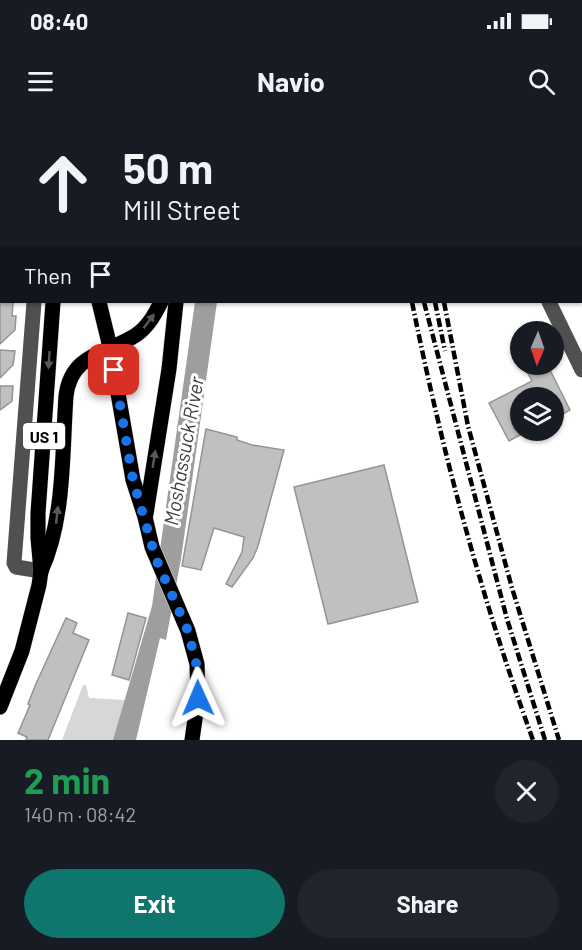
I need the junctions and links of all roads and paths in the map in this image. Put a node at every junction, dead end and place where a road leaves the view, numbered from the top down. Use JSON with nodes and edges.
{"nodes":[{"id":1,"x":34,"y":303,"type":"edge"},
{"id":2,"x":53,"y":303,"type":"edge"},
{"id":3,"x":99,"y":303,"type":"edge"},
{"id":4,"x":160,"y":303,"type":"edge"},
{"id":5,"x":176,"y":303,"type":"edge"},
{"id":6,"x":549,"y":303,"type":"edge"},
{"id":7,"x":110,"y":347,"type":"junction"},
{"id":8,"x":582,"y":370,"type":"edge"},
{"id":9,"x":145,"y":517,"type":"junction"},
{"id":10,"x":41,"y":571,"type":"junction"},
{"id":11,"x":0,"y":707,"type":"edge"},
{"id":12,"x":192,"y":740,"type":"edge"}],
"edges":[{"from":1,"to":10,"type":"street"},
{"from":2,"to":10,"type":"main road","number":"US 1","one_way":true},
{"from":3,"to":7,"type":"main road"},
{"from":7,"to":4,"type":"main road","number":"US 1","one_way":true},
{"from":9,"to":5,"type":"main road","one_way":true},
{"from":6,"to":8,"type":"street"},
{"from":7,"to":9,"type":"main road"},
{"from":10,"to":7,"type":"main road","number":"US 1","one_way":true},
{"from":9,"to":12,"type":"main road"},
{"from":10,"to":11,"type":"main road","number":"US 1"}]}
